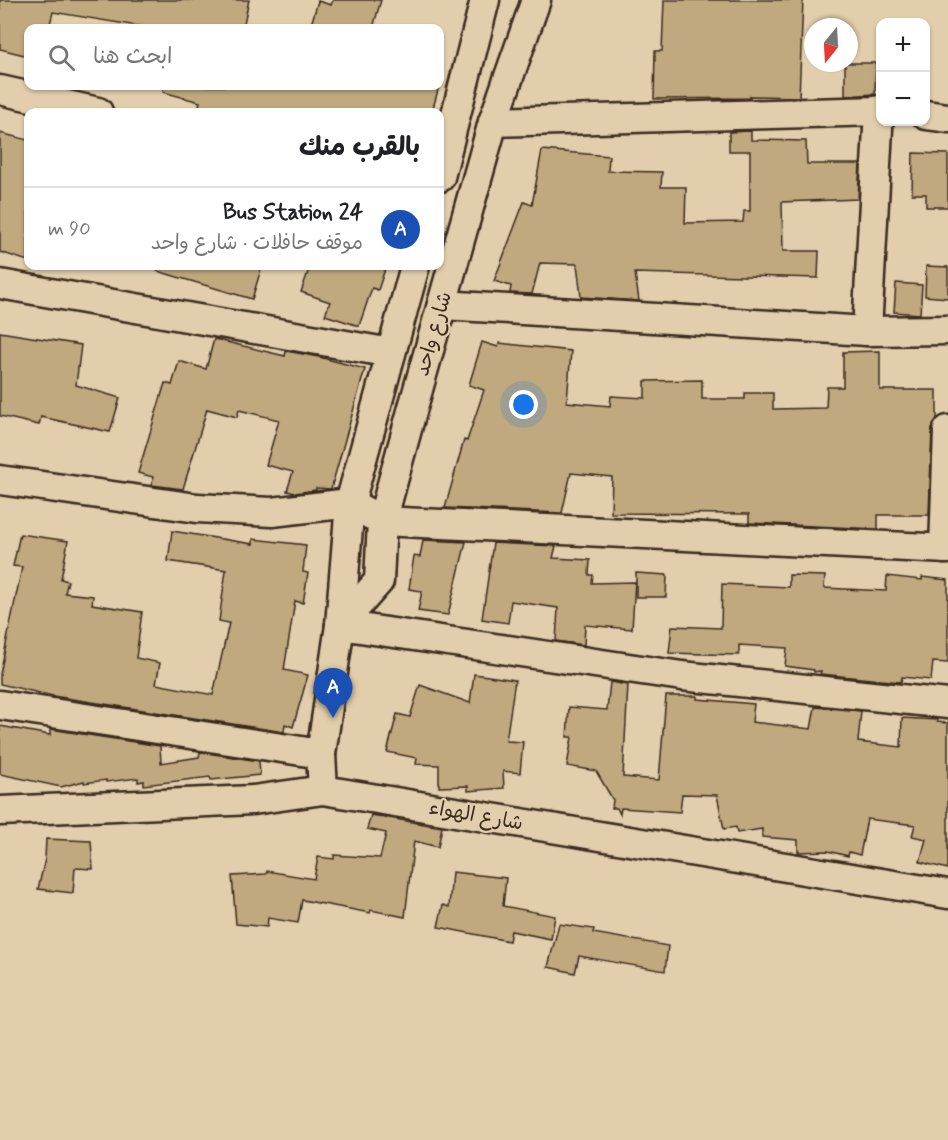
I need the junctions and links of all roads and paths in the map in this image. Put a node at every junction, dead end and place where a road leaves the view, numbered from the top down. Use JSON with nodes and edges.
{"nodes":[{"id":1,"x":485,"y":0,"type":"edge"},
{"id":2,"x":536,"y":0,"type":"edge"},
{"id":3,"x":0,"y":90,"type":"edge"},
{"id":4,"x":80,"y":108,"type":"edge"},
{"id":5,"x":876,"y":110,"type":"edge"},
{"id":6,"x":930,"y":116,"type":"edge"},
{"id":7,"x":948,"y":118,"type":"edge"},
{"id":8,"x":493,"y":122,"type":"junction"},
{"id":9,"x":879,"y":126,"type":"edge"},
{"id":10,"x":444,"y":161,"type":"edge"},
{"id":11,"x":414,"y":270,"type":"edge"},
{"id":12,"x":0,"y":284,"type":"edge"},
{"id":13,"x":442,"y":305,"type":"junction"},
{"id":14,"x":948,"y":330,"type":"edge"},
{"id":15,"x":867,"y":332,"type":"junction"},
{"id":16,"x":391,"y":353,"type":"junction"},
{"id":17,"x":948,"y":430,"type":"edge"},
{"id":18,"x":0,"y":480,"type":"edge"},
{"id":19,"x":350,"y":503,"type":"junction"},
{"id":20,"x":382,"y":521,"type":"junction"},
{"id":21,"x":946,"y":549,"type":"edge"},
{"id":22,"x":340,"y":625,"type":"junction"},
{"id":23,"x":948,"y":704,"type":"edge"},
{"id":24,"x":0,"y":705,"type":"edge"},
{"id":25,"x":321,"y":754,"type":"junction"},
{"id":26,"x":323,"y":790,"type":"junction"},
{"id":27,"x":0,"y":811,"type":"edge"},
{"id":28,"x":948,"y":894,"type":"edge"}],
"edges":[{"from":1,"to":10,"type":"street"},
{"from":2,"to":8,"type":"street","name":"شارع واحد"},
{"from":3,"to":4,"type":"street"},
{"from":5,"to":8,"type":"street"},
{"from":6,"to":7,"type":"street"},
{"from":8,"to":13,"type":"street","name":"شارع واحد"},
{"from":9,"to":15,"type":"street"},
{"from":11,"to":16,"type":"street","name":"شارع واحد"},
{"from":12,"to":16,"type":"street"},
{"from":13,"to":15,"type":"street"},
{"from":13,"to":20,"type":"street","name":"شارع واحد"},
{"from":14,"to":15,"type":"street"},
{"from":16,"to":19,"type":"street","name":"شارع واحد"},
{"from":17,"to":21,"type":"street"},
{"from":18,"to":19,"type":"street"},
{"from":19,"to":20,"type":"street"},
{"from":19,"to":22,"type":"street","name":"شارع واحد"},
{"from":20,"to":21,"type":"street"},
{"from":20,"to":22,"type":"street","name":"شارع واحد"},
{"from":22,"to":23,"type":"street"},
{"from":22,"to":25,"type":"street","name":"شارع واحد"},
{"from":24,"to":25,"type":"street"},
{"from":25,"to":26,"type":"street","name":"شارع واحد"},
{"from":26,"to":27,"type":"street","name":"شارع الهواء"},
{"from":26,"to":28,"type":"street","name":"شارع الهواء"}]}
